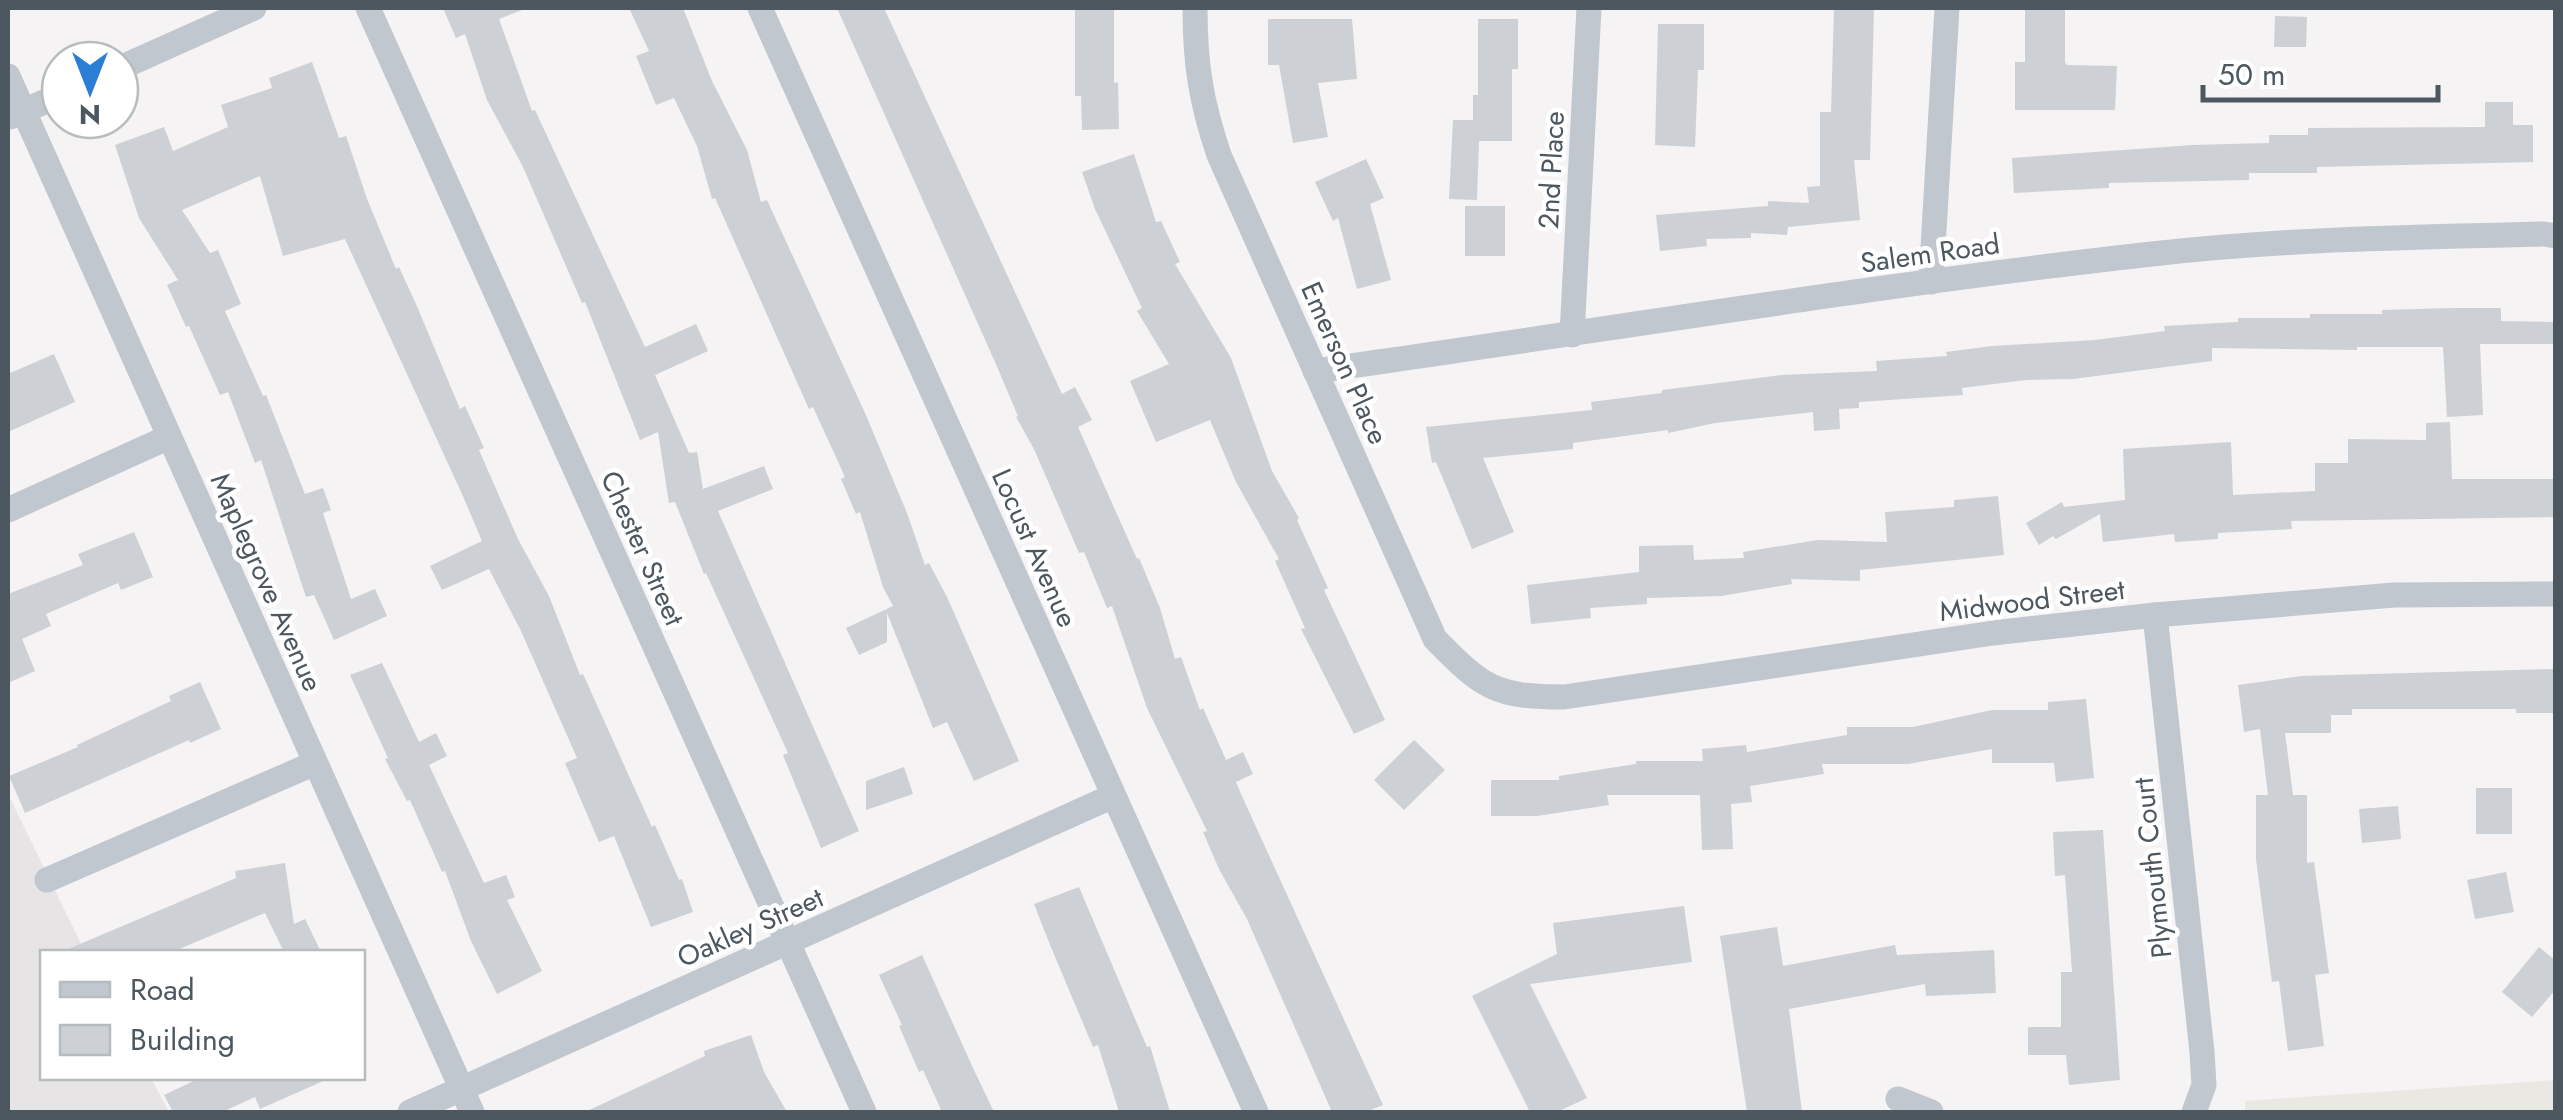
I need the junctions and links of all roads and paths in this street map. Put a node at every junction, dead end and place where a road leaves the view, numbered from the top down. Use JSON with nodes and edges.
{"nodes":[{"id":1,"x":254,"y":8,"type":"edge"},
{"id":2,"x":368,"y":8,"type":"edge"},
{"id":3,"x":760,"y":8,"type":"edge"},
{"id":4,"x":1194,"y":8,"type":"edge"},
{"id":5,"x":1589,"y":8,"type":"edge"},
{"id":6,"x":1947,"y":8,"type":"edge"},
{"id":7,"x":140,"y":59,"type":"edge"},
{"id":8,"x":8,"y":76,"type":"edge"},
{"id":9,"x":40,"y":104,"type":"edge"},
{"id":10,"x":16,"y":115,"type":"edge"},
{"id":11,"x":2556,"y":236,"type":"edge"},
{"id":12,"x":1931,"y":282,"type":"junction"},
{"id":13,"x":1572,"y":334,"type":"junction"},
{"id":14,"x":1315,"y":371,"type":"junction"},
{"id":15,"x":169,"y":437,"type":"junction"},
{"id":16,"x":8,"y":510,"type":"edge"},
{"id":17,"x":2556,"y":594,"type":"edge"},
{"id":18,"x":2155,"y":616,"type":"junction"},
{"id":19,"x":1518,"y":697,"type":"joint"},
{"id":20,"x":315,"y":763,"type":"junction"},
{"id":21,"x":1113,"y":796,"type":"junction"},
{"id":22,"x":47,"y":880,"type":"dead end"},
{"id":23,"x":788,"y":943,"type":"junction"},
{"id":24,"x":1898,"y":1099,"type":"dead end"},
{"id":25,"x":467,"y":1101,"type":"edge"},
{"id":26,"x":410,"y":1112,"type":"edge"},
{"id":27,"x":864,"y":1112,"type":"edge"},
{"id":28,"x":1256,"y":1112,"type":"edge"},
{"id":29,"x":1931,"y":1112,"type":"edge"},
{"id":30,"x":2194,"y":1112,"type":"edge"}],
"edges":[{"from":1,"to":7,"type":"street"},
{"from":2,"to":23,"type":"street","name":"Chester Street"},
{"from":3,"to":21,"type":"street","name":"Locust Avenue"},
{"from":4,"to":14,"type":"street","name":"Emerson Place"},
{"from":5,"to":13,"type":"street","name":"2nd Place"},
{"from":6,"to":12,"type":"street"},
{"from":8,"to":10,"type":"street","name":"Maplegrove Avenue"},
{"from":9,"to":10,"type":"street"},
{"from":10,"to":15,"type":"street","name":"Maplegrove Avenue"},
{"from":11,"to":12,"type":"street","name":"Salem Road"},
{"from":12,"to":13,"type":"street","name":"Salem Road"},
{"from":13,"to":14,"type":"street","name":"Salem Road"},
{"from":14,"to":19,"type":"street","name":"Emerson Place"},
{"from":15,"to":16,"type":"street"},
{"from":15,"to":20,"type":"street","name":"Maplegrove Avenue"},
{"from":17,"to":18,"type":"street","name":"Midwood Street"},
{"from":18,"to":19,"type":"street","name":"Midwood Street"},
{"from":18,"to":30,"type":"street","name":"Plymouth Court"},
{"from":20,"to":22,"type":"street"},
{"from":20,"to":25,"type":"street","name":"Maplegrove Avenue"},
{"from":21,"to":23,"type":"street","name":"Oakley Street"},
{"from":21,"to":28,"type":"street","name":"Locust Avenue"},
{"from":23,"to":25,"type":"street","name":"Oakley Street"},
{"from":23,"to":27,"type":"street","name":"Chester Street"},
{"from":24,"to":29,"type":"street"},
{"from":25,"to":26,"type":"street","name":"Oakley Street"}]}
